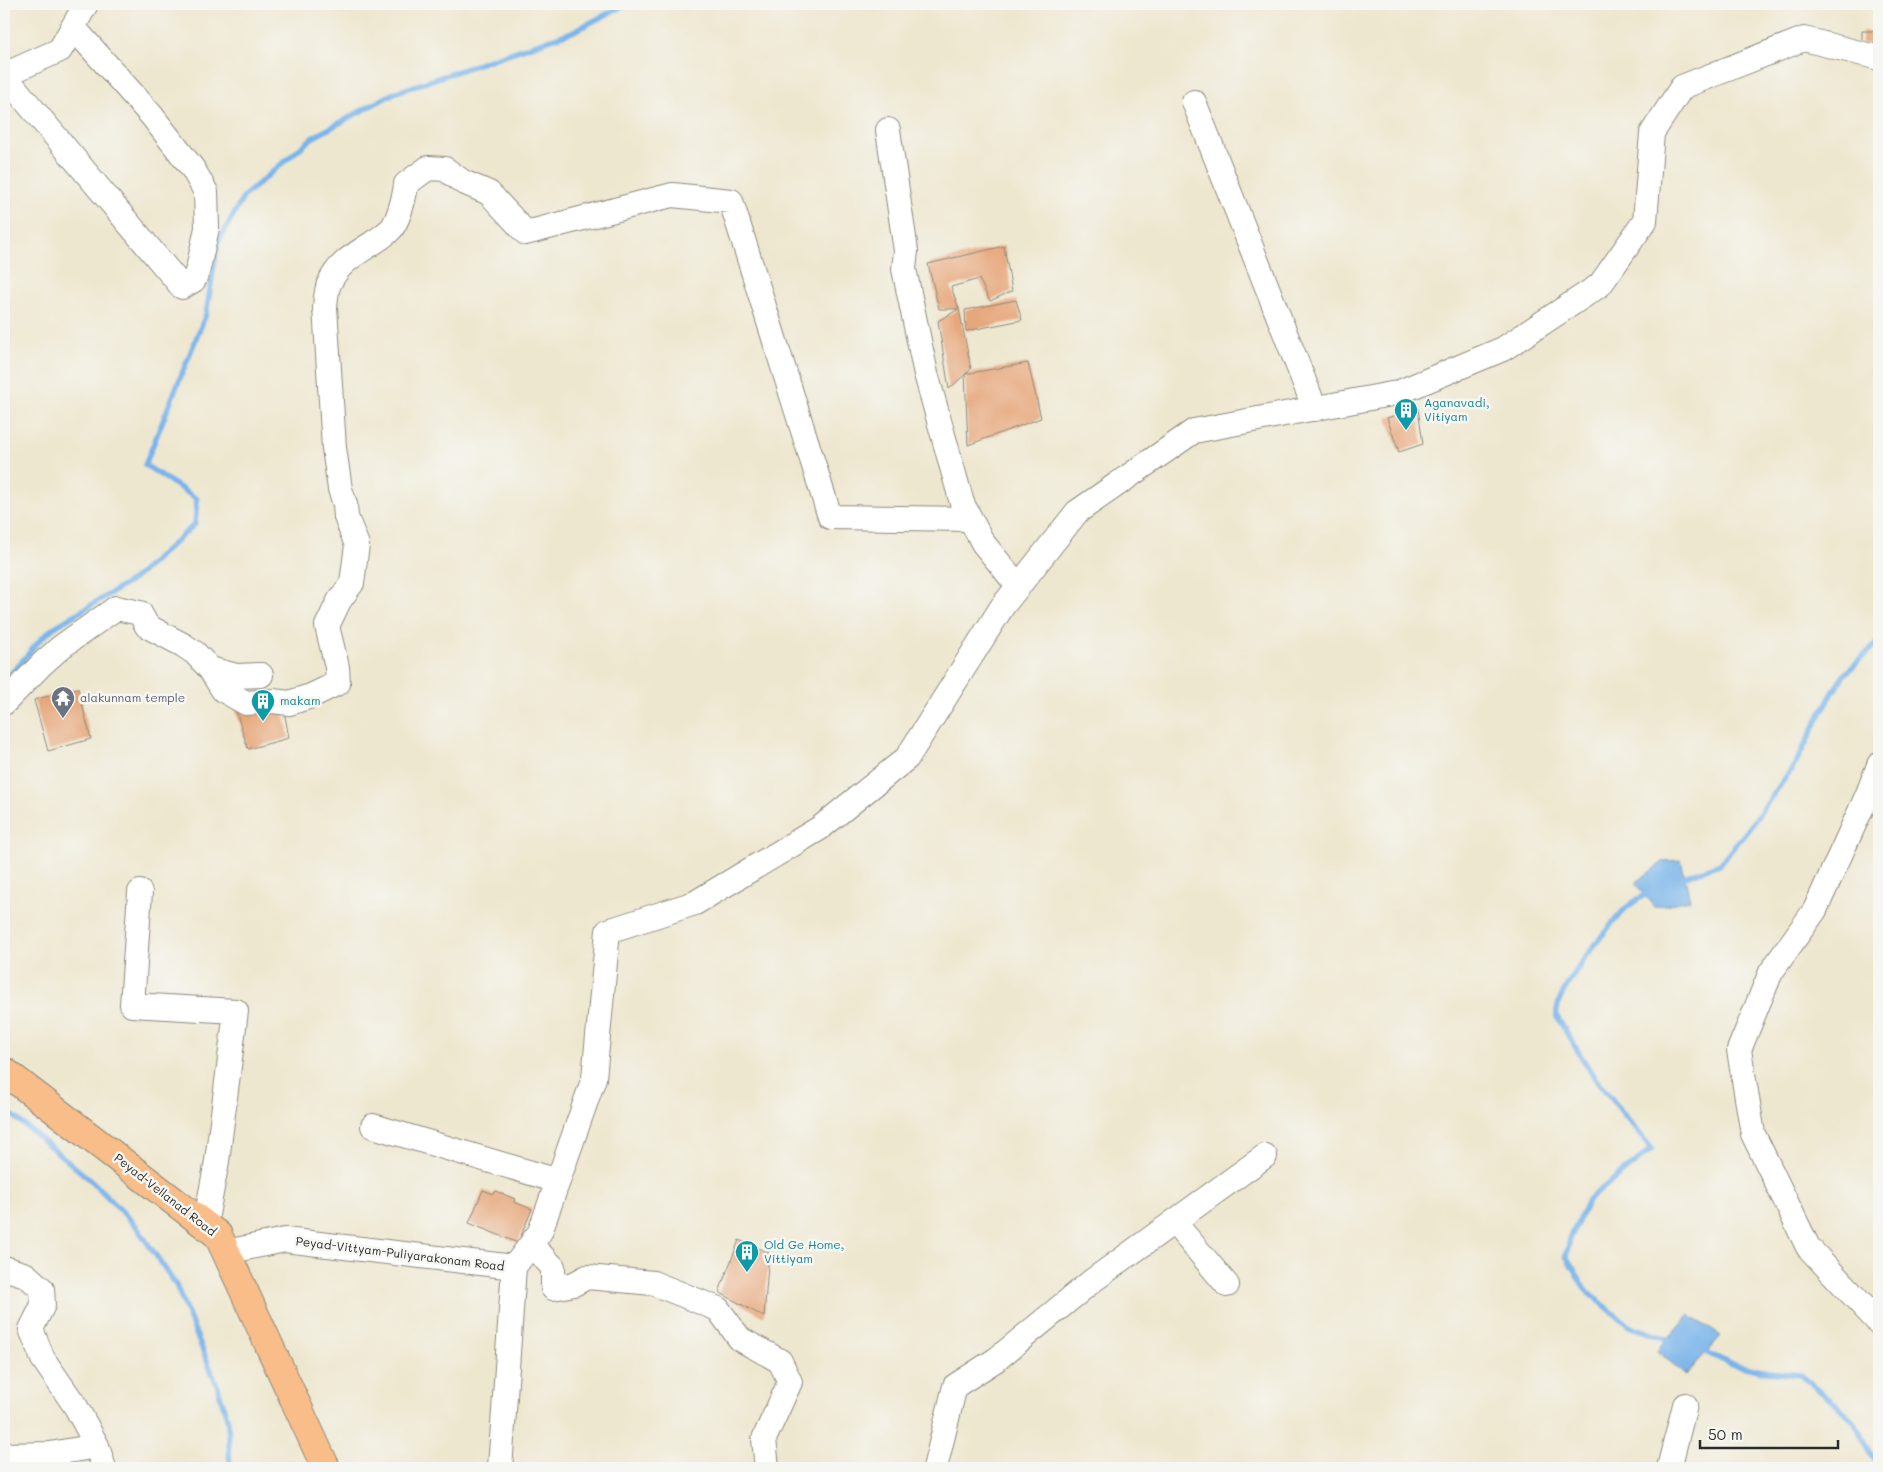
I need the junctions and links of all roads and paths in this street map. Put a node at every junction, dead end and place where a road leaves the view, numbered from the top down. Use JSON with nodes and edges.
{"nodes":[{"id":1,"x":86,"y":4,"type":"edge"},
{"id":2,"x":73,"y":27,"type":"junction"},
{"id":3,"x":1879,"y":58,"type":"edge"},
{"id":4,"x":4,"y":75,"type":"edge"},
{"id":5,"x":1194,"y":102,"type":"dead end"},
{"id":6,"x":888,"y":130,"type":"dead end"},
{"id":7,"x":1315,"y":409,"type":"junction"},
{"id":8,"x":966,"y":511,"type":"junction"},
{"id":9,"x":1018,"y":586,"type":"junction"},
{"id":10,"x":210,"y":668,"type":"junction"},
{"id":11,"x":261,"y":676,"type":"dead end"},
{"id":12,"x":4,"y":703,"type":"edge"},
{"id":13,"x":1879,"y":765,"type":"edge"},
{"id":14,"x":140,"y":892,"type":"dead end"},
{"id":15,"x":4,"y":1071,"type":"edge"},
{"id":16,"x":373,"y":1126,"type":"dead end"},
{"id":17,"x":1265,"y":1156,"type":"dead end"},
{"id":18,"x":558,"y":1181,"type":"junction"},
{"id":19,"x":1174,"y":1222,"type":"junction"},
{"id":20,"x":204,"y":1225,"type":"junction"},
{"id":21,"x":531,"y":1245,"type":"junction"},
{"id":22,"x":226,"y":1252,"type":"junction"},
{"id":23,"x":514,"y":1267,"type":"junction"},
{"id":24,"x":4,"y":1268,"type":"edge"},
{"id":25,"x":1227,"y":1285,"type":"dead end"},
{"id":26,"x":1879,"y":1323,"type":"edge"},
{"id":27,"x":1685,"y":1405,"type":"dead end"},
{"id":28,"x":98,"y":1446,"type":"junction"},
{"id":29,"x":4,"y":1455,"type":"edge"},
{"id":30,"x":104,"y":1468,"type":"edge"},
{"id":31,"x":326,"y":1468,"type":"edge"},
{"id":32,"x":500,"y":1468,"type":"edge"},
{"id":33,"x":767,"y":1468,"type":"edge"},
{"id":34,"x":936,"y":1468,"type":"edge"},
{"id":35,"x":1669,"y":1468,"type":"edge"}],
"edges":[{"from":1,"to":2,"type":"street"},
{"from":2,"to":4,"type":"street"},
{"from":2,"to":4,"type":"street"},
{"from":3,"to":7,"type":"street","name":"Peyad-Vittyam-Puliyarakonam Road"},
{"from":5,"to":7,"type":"street"},
{"from":6,"to":8,"type":"street"},
{"from":7,"to":9,"type":"street","name":"Peyad-Vittyam-Puliyarakonam Road"},
{"from":8,"to":9,"type":"street"},
{"from":8,"to":10,"type":"street"},
{"from":9,"to":18,"type":"street","name":"Peyad-Vittyam-Puliyarakonam Road"},
{"from":10,"to":11,"type":"street"},
{"from":10,"to":12,"type":"street"},
{"from":13,"to":26,"type":"street"},
{"from":14,"to":20,"type":"street"},
{"from":15,"to":20,"type":"main road","name":"Peyad-Vellanad Road"},
{"from":16,"to":18,"type":"street"},
{"from":17,"to":19,"type":"street"},
{"from":18,"to":21,"type":"street","name":"Peyad-Vittyam-Puliyarakonam Road"},
{"from":19,"to":25,"type":"street"},
{"from":19,"to":34,"type":"street"},
{"from":20,"to":22,"type":"main road","name":"Peyad-Vellanad Road"},
{"from":21,"to":23,"type":"street","name":"Peyad-Vittyam-Puliyarakonam Road"},
{"from":21,"to":33,"type":"street"},
{"from":22,"to":23,"type":"street","name":"Peyad-Vittyam-Puliyarakonam Road"},
{"from":22,"to":31,"type":"main road","name":"Peyad-Vellanad Road"},
{"from":23,"to":32,"type":"street"},
{"from":24,"to":28,"type":"street"},
{"from":27,"to":35,"type":"street"},
{"from":28,"to":29,"type":"street"},
{"from":28,"to":30,"type":"street"}]}
